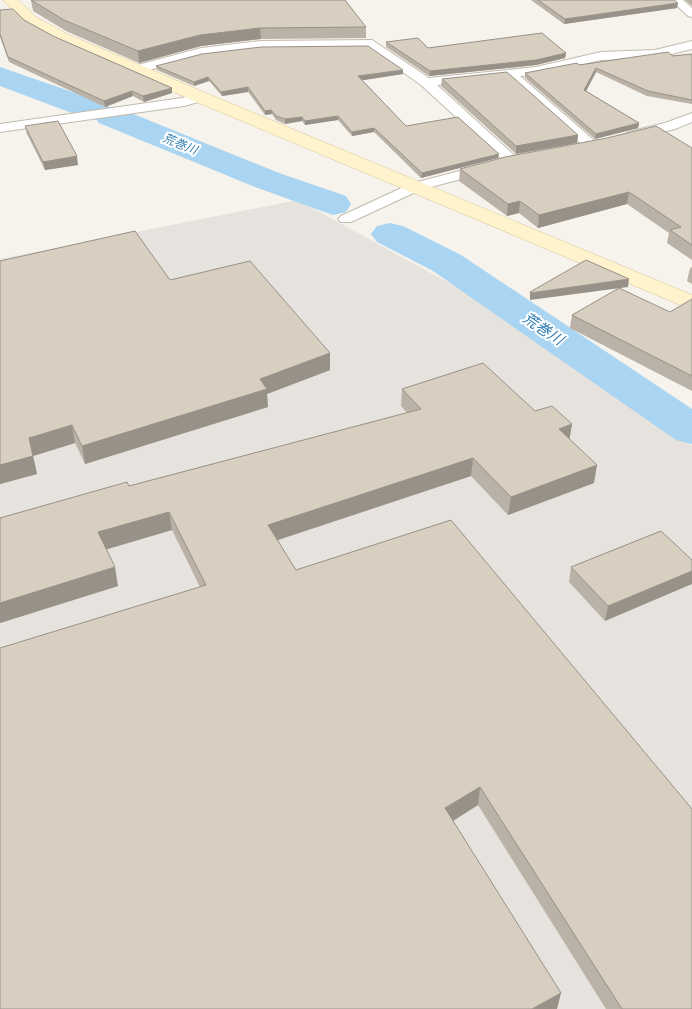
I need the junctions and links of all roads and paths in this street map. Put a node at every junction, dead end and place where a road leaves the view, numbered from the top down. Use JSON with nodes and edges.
{"nodes":[{"id":1,"x":10,"y":0,"type":"edge"},
{"id":2,"x":677,"y":0,"type":"edge"},
{"id":3,"x":692,"y":14,"type":"edge"},
{"id":4,"x":692,"y":45,"type":"edge"},
{"id":5,"x":138,"y":69,"type":"junction"},
{"id":6,"x":509,"y":74,"type":"junction"},
{"id":7,"x":426,"y":82,"type":"junction"},
{"id":8,"x":200,"y":97,"type":"junction"},
{"id":9,"x":692,"y":117,"type":"edge"},
{"id":10,"x":0,"y":128,"type":"edge"},
{"id":11,"x":621,"y":138,"type":"edge"},
{"id":12,"x":577,"y":150,"type":"edge"},
{"id":13,"x":415,"y":187,"type":"junction"},
{"id":14,"x":346,"y":219,"type":"dead end"},
{"id":15,"x":692,"y":303,"type":"edge"}],
"edges":[{"from":1,"to":5,"type":"street"},
{"from":2,"to":3,"type":"street"},
{"from":4,"to":6,"type":"street"},
{"from":5,"to":7,"type":"street"},
{"from":5,"to":8,"type":"street"},
{"from":6,"to":7,"type":"street"},
{"from":6,"to":12,"type":"street"},
{"from":7,"to":13,"type":"street"},
{"from":8,"to":10,"type":"street"},
{"from":8,"to":13,"type":"street"},
{"from":9,"to":11,"type":"street"},
{"from":13,"to":14,"type":"street"},
{"from":13,"to":15,"type":"street"}]}
